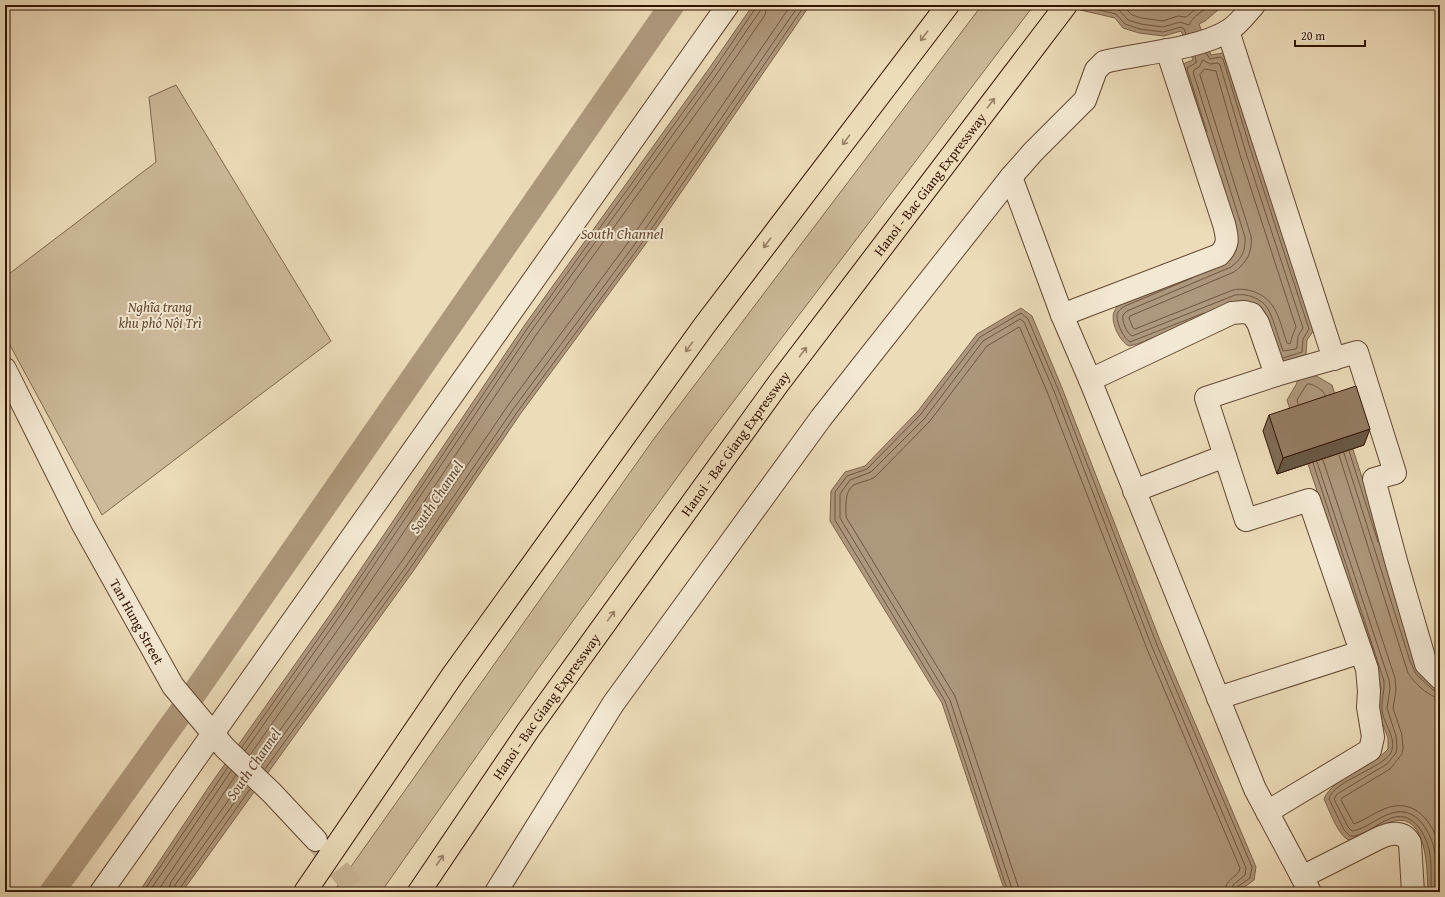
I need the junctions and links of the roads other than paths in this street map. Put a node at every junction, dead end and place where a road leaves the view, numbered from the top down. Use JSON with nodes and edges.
{"nodes":[{"id":1,"x":728,"y":5,"type":"edge"},
{"id":2,"x":948,"y":5,"type":"edge"},
{"id":3,"x":1066,"y":5,"type":"edge"},
{"id":4,"x":1254,"y":5,"type":"edge"},
{"id":5,"x":1228,"y":31,"type":"junction"},
{"id":6,"x":1167,"y":50,"type":"junction"},
{"id":7,"x":1011,"y":177,"type":"junction"},
{"id":8,"x":1062,"y":315,"type":"junction"},
{"id":9,"x":1334,"y":359,"type":"junction"},
{"id":10,"x":5,"y":370,"type":"edge"},
{"id":11,"x":1276,"y":374,"type":"junction"},
{"id":12,"x":1090,"y":380,"type":"junction"},
{"id":13,"x":1225,"y":456,"type":"junction"},
{"id":14,"x":1134,"y":490,"type":"junction"},
{"id":15,"x":1361,"y":652,"type":"junction"},
{"id":16,"x":1440,"y":678,"type":"edge"},
{"id":17,"x":1218,"y":698,"type":"junction"},
{"id":18,"x":213,"y":734,"type":"junction"},
{"id":19,"x":1267,"y":812,"type":"junction"},
{"id":20,"x":316,"y":840,"type":"tunnel mouth"},
{"id":21,"x":1306,"y":884,"type":"edge"},
{"id":22,"x":101,"y":892,"type":"edge"},
{"id":23,"x":305,"y":892,"type":"edge"},
{"id":24,"x":418,"y":892,"type":"edge"},
{"id":25,"x":496,"y":892,"type":"edge"},
{"id":26,"x":1413,"y":892,"type":"edge"}],
"edges":[{"from":1,"to":18,"type":"street"},
{"from":2,"to":23,"type":"highway","one_way":true},
{"from":24,"to":3,"type":"highway","name":"Hanoi - Bac Giang Expressway","one_way":true},
{"from":4,"to":5,"type":"street"},
{"from":5,"to":6,"type":"street"},
{"from":5,"to":9,"type":"street"},
{"from":6,"to":7,"type":"street"},
{"from":6,"to":8,"type":"street"},
{"from":7,"to":8,"type":"street"},
{"from":7,"to":25,"type":"street"},
{"from":8,"to":12,"type":"street"},
{"from":9,"to":11,"type":"street"},
{"from":9,"to":16,"type":"street"},
{"from":10,"to":18,"type":"street","name":"Tan Hung Street"},
{"from":11,"to":12,"type":"street"},
{"from":11,"to":13,"type":"street"},
{"from":12,"to":14,"type":"street"},
{"from":13,"to":14,"type":"street"},
{"from":13,"to":15,"type":"street"},
{"from":14,"to":17,"type":"street"},
{"from":15,"to":17,"type":"street"},
{"from":15,"to":19,"type":"street"},
{"from":17,"to":19,"type":"street"},
{"from":18,"to":20,"type":"street","name":"Tan Hung Street"},
{"from":18,"to":22,"type":"street"},
{"from":19,"to":21,"type":"street"},
{"from":21,"to":26,"type":"street"}]}
